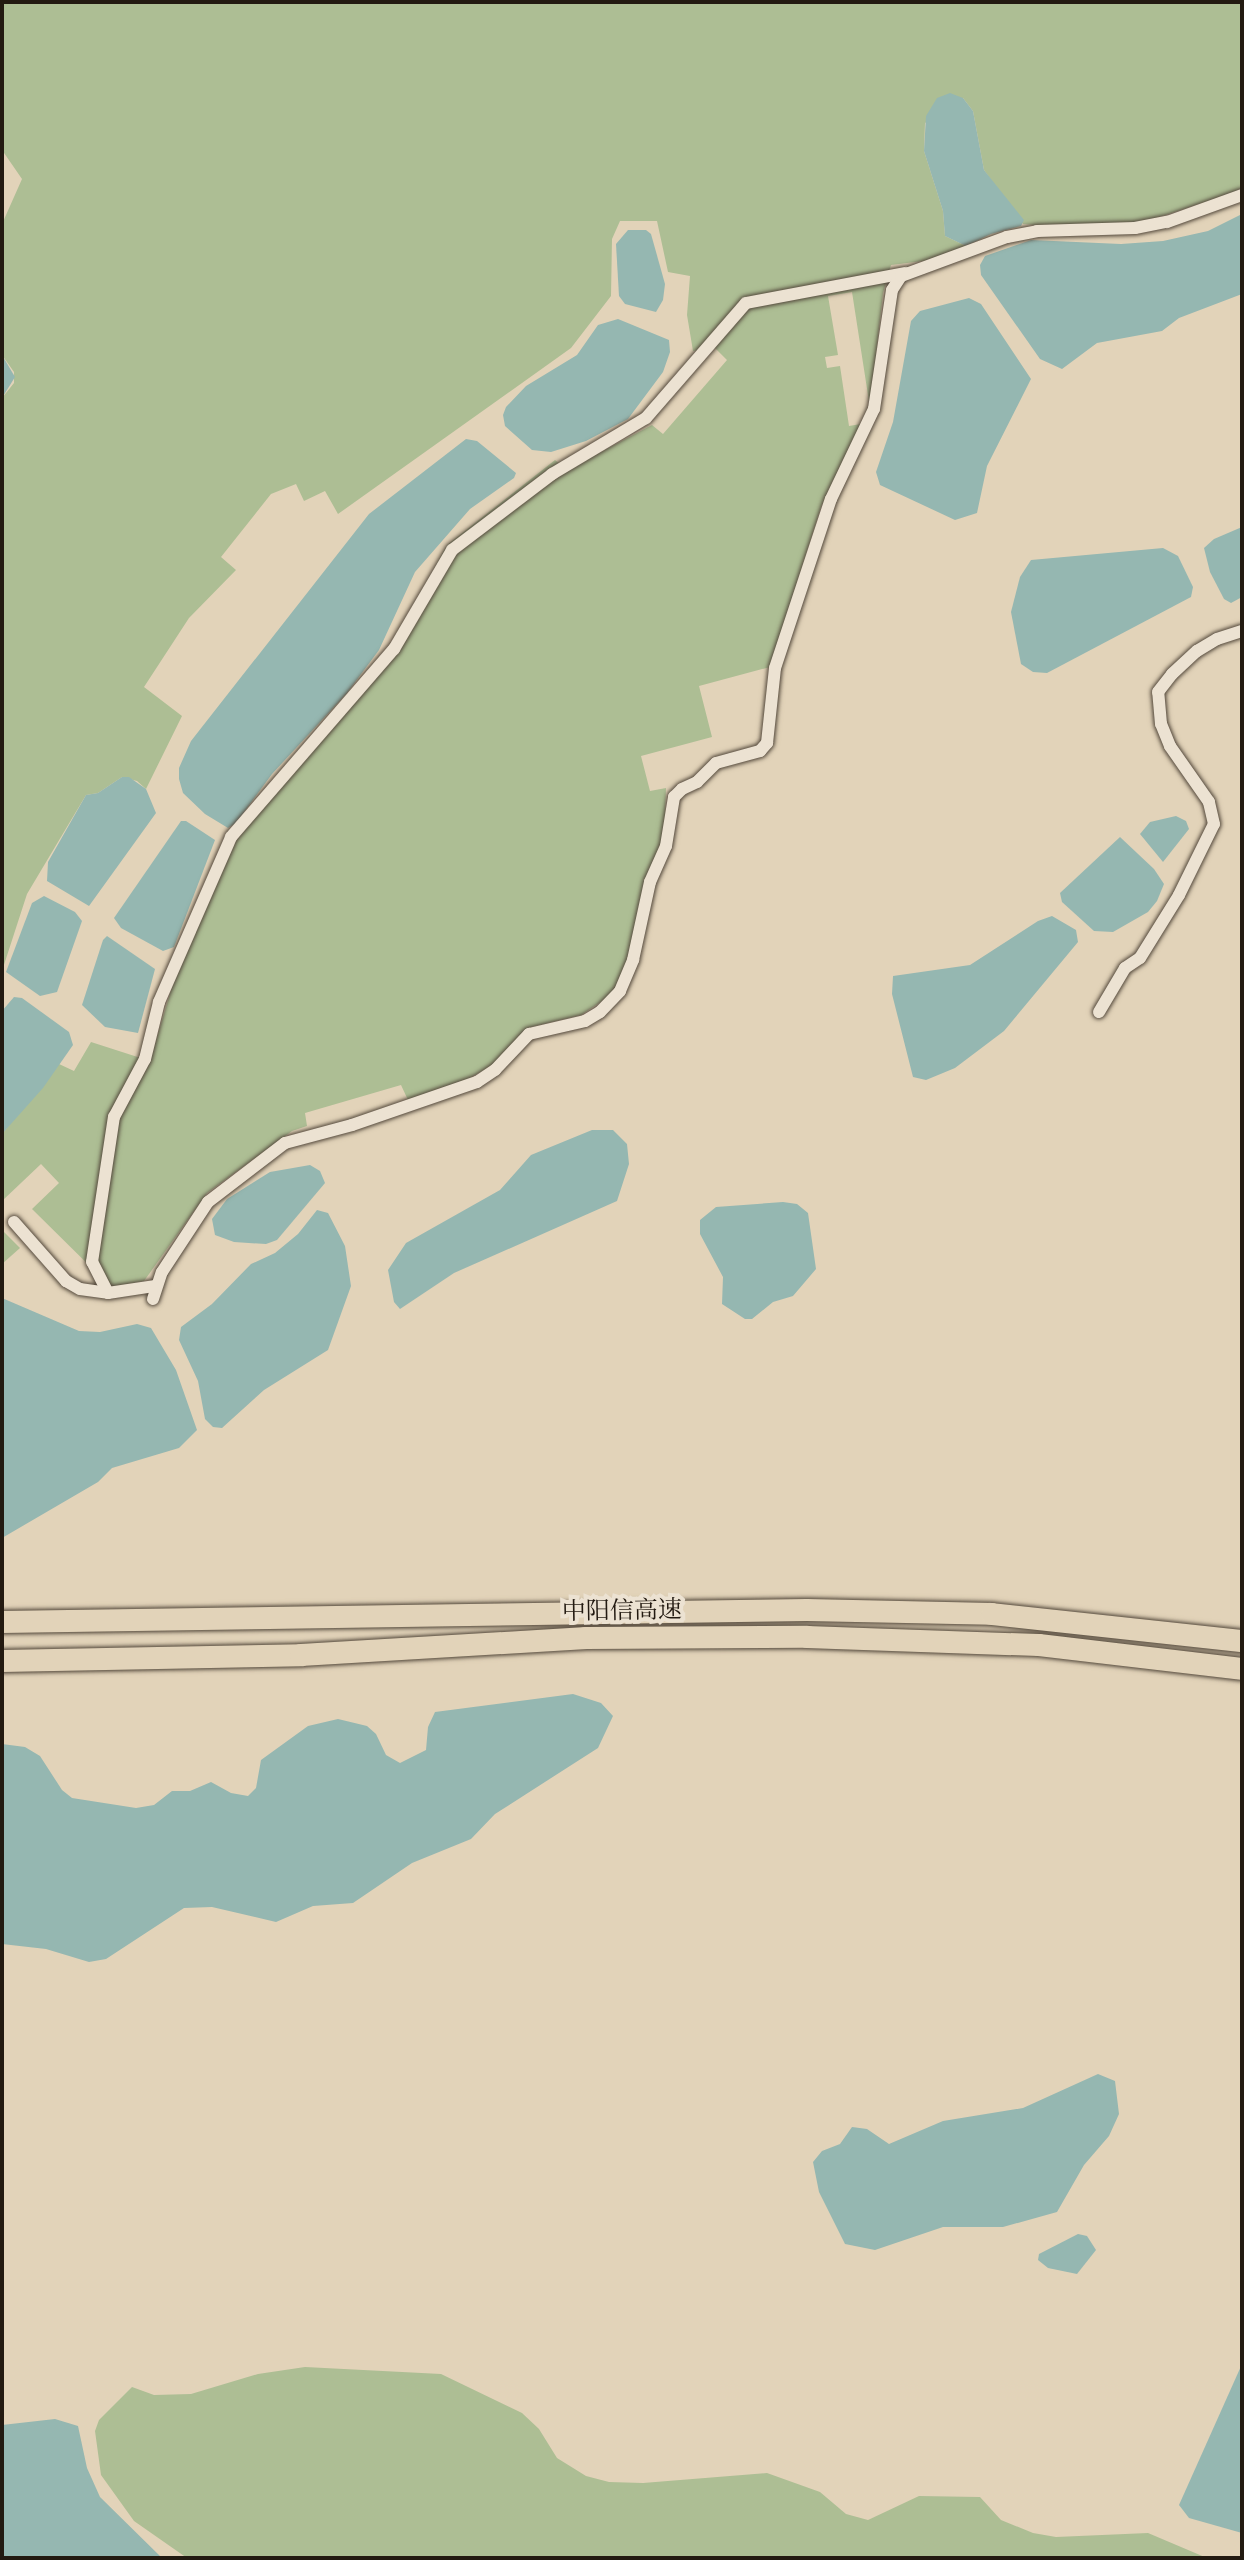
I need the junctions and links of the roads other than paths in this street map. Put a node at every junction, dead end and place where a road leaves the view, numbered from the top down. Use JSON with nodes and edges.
{"nodes":[{"id":1,"x":1242,"y":195,"type":"edge"},
{"id":2,"x":905,"y":273,"type":"junction"},
{"id":3,"x":1242,"y":631,"type":"edge"},
{"id":4,"x":1099,"y":1012,"type":"dead end"},
{"id":5,"x":14,"y":1222,"type":"dead end"},
{"id":6,"x":108,"y":1293,"type":"junction"},
{"id":7,"x":2,"y":1622,"type":"edge"},
{"id":8,"x":1242,"y":1641,"type":"edge"},
{"id":9,"x":2,"y":1661,"type":"edge"},
{"id":10,"x":1242,"y":1669,"type":"edge"}],
"edges":[{"from":1,"to":2,"type":"street"},
{"from":2,"to":6,"type":"street"},
{"from":2,"to":6,"type":"street"},
{"from":3,"to":4,"type":"street"},
{"from":5,"to":6,"type":"street"},
{"from":7,"to":8,"type":"highway","name":"中阳信高速"},
{"from":9,"to":10,"type":"highway","name":"中阳信高速"}]}
